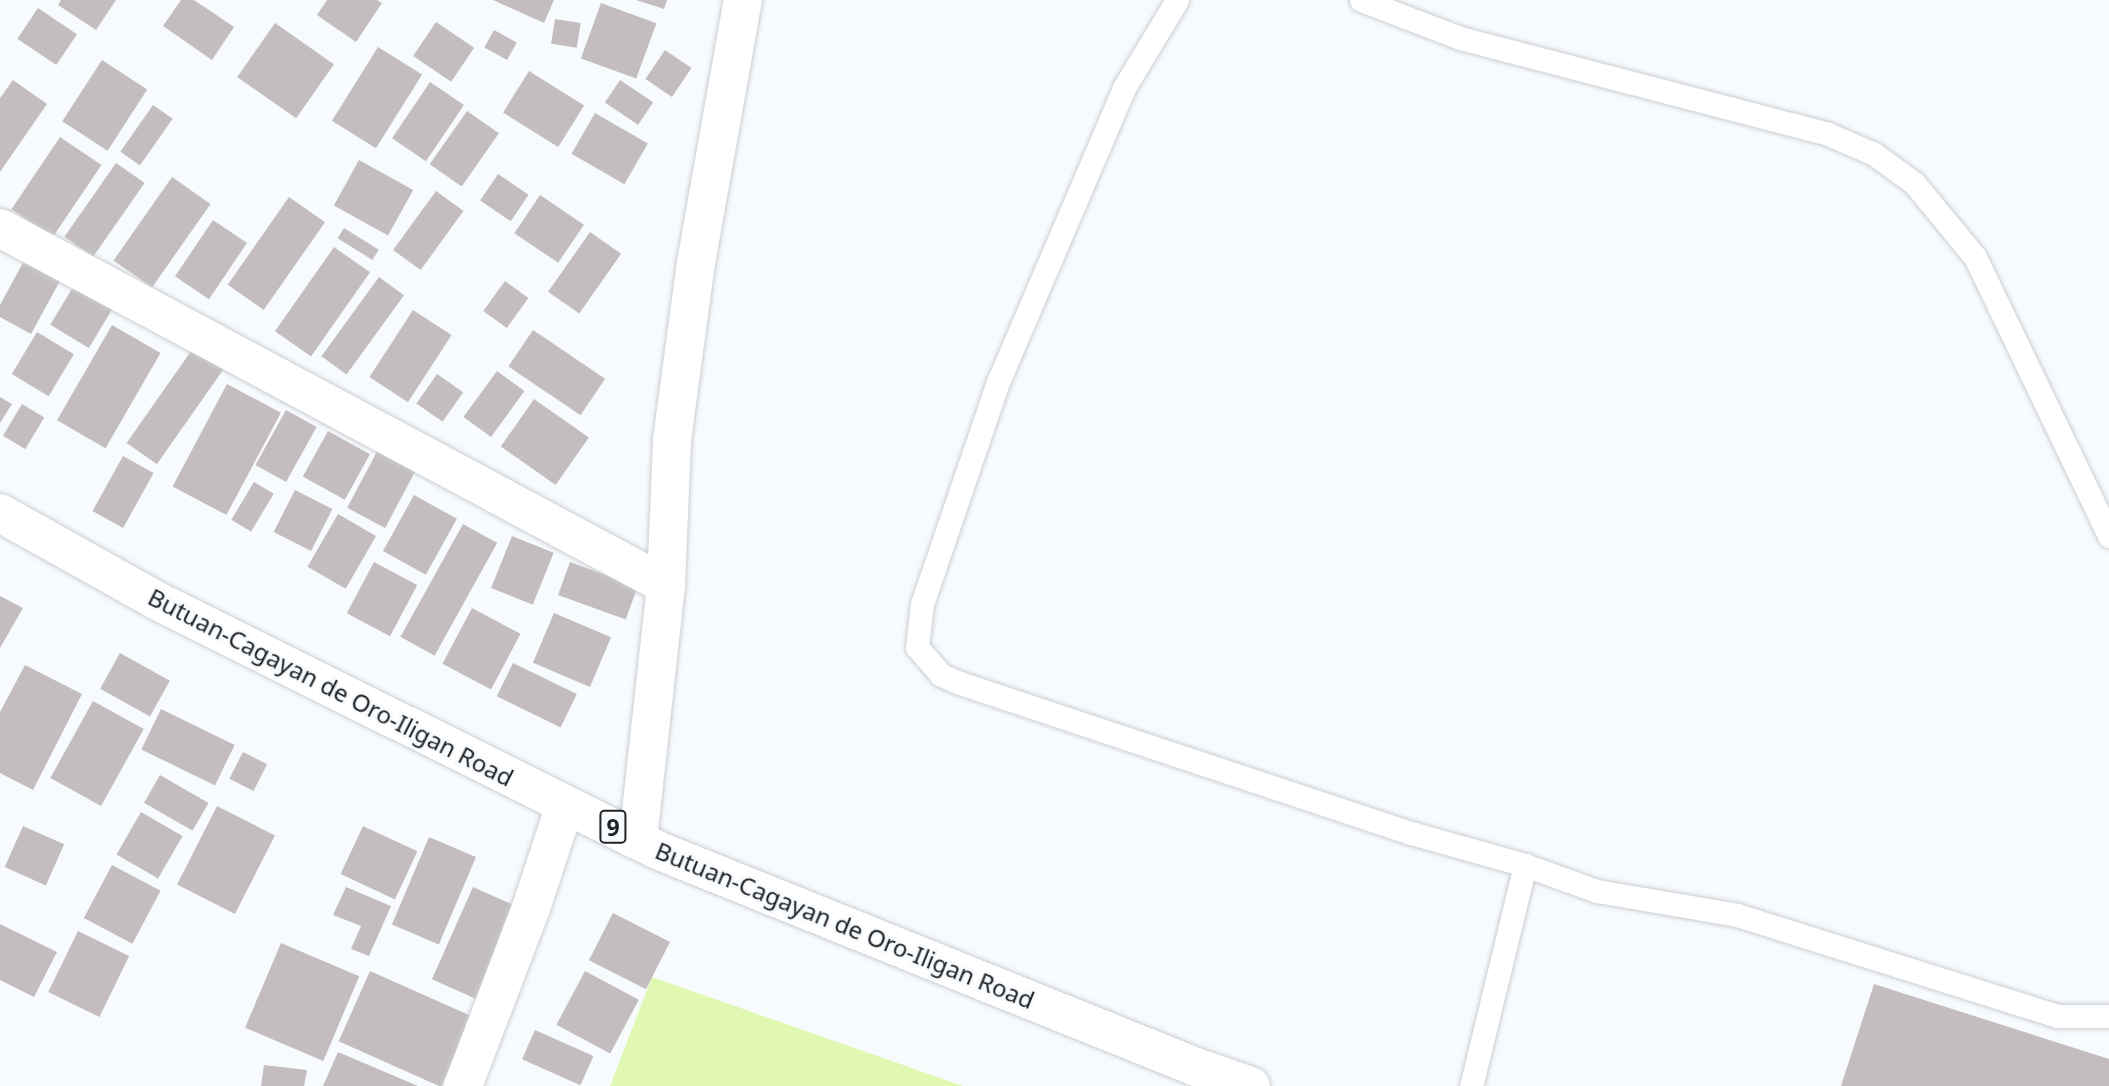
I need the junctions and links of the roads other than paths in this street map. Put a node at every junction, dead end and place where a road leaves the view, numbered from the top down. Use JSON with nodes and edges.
{"nodes":[{"id":1,"x":743,"y":0,"type":"edge"},
{"id":2,"x":1177,"y":0,"type":"edge"},
{"id":3,"x":1361,"y":0,"type":"edge"},
{"id":4,"x":0,"y":228,"type":"edge"},
{"id":5,"x":0,"y":513,"type":"edge"},
{"id":6,"x":2109,"y":536,"type":"edge"},
{"id":7,"x":666,"y":585,"type":"junction"},
{"id":8,"x":565,"y":805,"type":"junction"},
{"id":9,"x":638,"y":839,"type":"junction"},
{"id":10,"x":1525,"y":865,"type":"junction"},
{"id":11,"x":2109,"y":1016,"type":"edge"},
{"id":12,"x":463,"y":1086,"type":"edge"},
{"id":13,"x":1251,"y":1086,"type":"edge"},
{"id":14,"x":1471,"y":1086,"type":"edge"}],
"edges":[{"from":1,"to":7,"type":"main road"},
{"from":2,"to":10,"type":"lane"},
{"from":3,"to":6,"type":"lane"},
{"from":4,"to":7,"type":"main road"},
{"from":5,"to":8,"type":"main road","name":"Butuan-Cagayan de Oro-Iligan Road","number":"9"},
{"from":7,"to":9,"type":"main road"},
{"from":8,"to":9,"type":"main road","name":"Butuan-Cagayan de Oro-Iligan Road","number":"9"},
{"from":8,"to":12,"type":"main road"},
{"from":9,"to":13,"type":"main road","name":"Butuan-Cagayan de Oro-Iligan Road","number":"9"},
{"from":10,"to":11,"type":"lane"},
{"from":10,"to":14,"type":"lane"}]}
